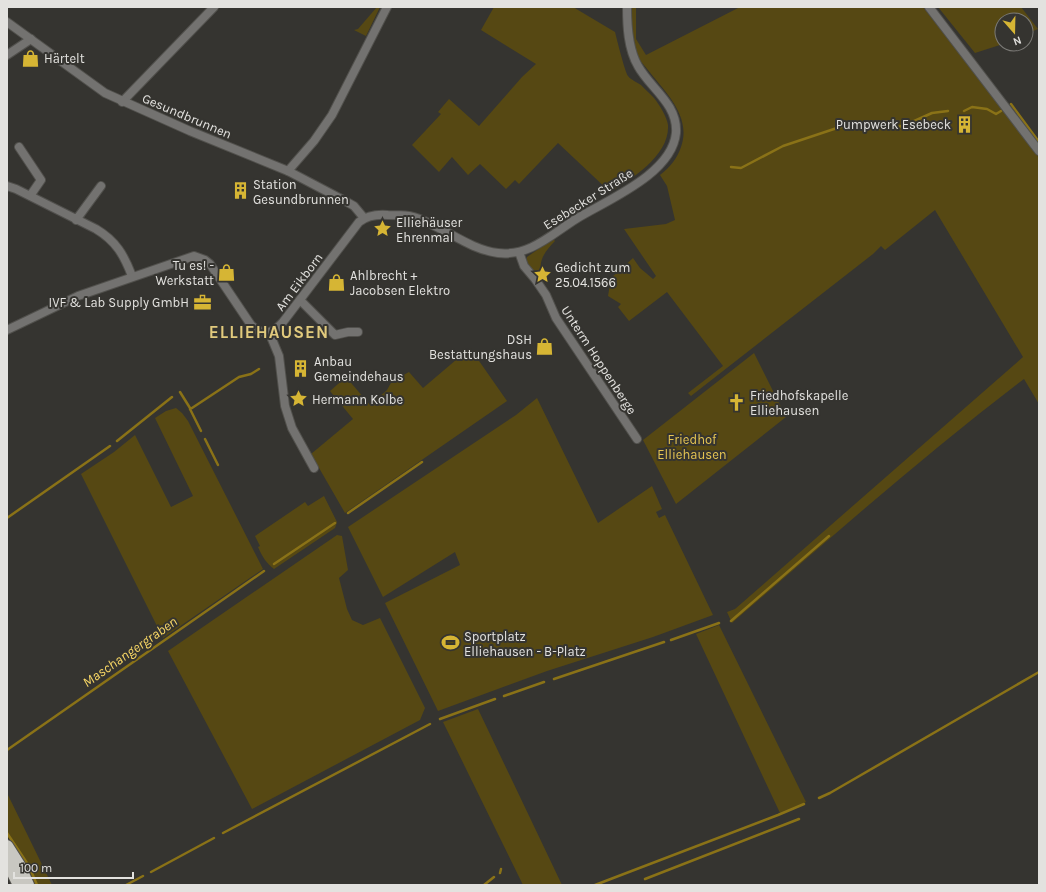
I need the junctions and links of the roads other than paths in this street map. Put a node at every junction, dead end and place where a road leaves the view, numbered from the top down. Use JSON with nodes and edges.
{"nodes":[{"id":1,"x":214,"y":7,"type":"edge"},
{"id":2,"x":387,"y":7,"type":"edge"},
{"id":3,"x":627,"y":7,"type":"edge"},
{"id":4,"x":929,"y":7,"type":"edge"},
{"id":5,"x":7,"y":22,"type":"edge"},
{"id":6,"x":31,"y":39,"type":"junction"},
{"id":7,"x":7,"y":55,"type":"edge"},
{"id":8,"x":122,"y":102,"type":"junction"},
{"id":9,"x":19,"y":147,"type":"dead end"},
{"id":10,"x":1039,"y":151,"type":"edge"},
{"id":11,"x":288,"y":171,"type":"junction"},
{"id":12,"x":7,"y":186,"type":"edge"},
{"id":13,"x":101,"y":186,"type":"dead end"},
{"id":14,"x":30,"y":196,"type":"junction"},
{"id":15,"x":364,"y":218,"type":"junction"},
{"id":16,"x":76,"y":220,"type":"junction"},
{"id":17,"x":519,"y":252,"type":"junction"},
{"id":18,"x":132,"y":276,"type":"junction"},
{"id":19,"x":300,"y":300,"type":"junction"},
{"id":20,"x":7,"y":330,"type":"edge"},
{"id":21,"x":269,"y":332,"type":"junction"},
{"id":22,"x":358,"y":332,"type":"dead end"},
{"id":23,"x":637,"y":439,"type":"dead end"},
{"id":24,"x":314,"y":468,"type":"dead end"},
{"id":25,"x":7,"y":846,"type":"edge"},
{"id":26,"x":7,"y":861,"type":"edge"},
{"id":27,"x":19,"y":885,"type":"edge"},
{"id":28,"x":28,"y":885,"type":"edge"}],
"edges":[{"from":1,"to":8,"type":"street"},
{"from":2,"to":11,"type":"street"},
{"from":3,"to":17,"type":"street","name":"Esebecker Straße"},
{"from":4,"to":10,"type":"street"},
{"from":5,"to":6,"type":"street","name":"Gesundbrunnen"},
{"from":6,"to":7,"type":"street"},
{"from":6,"to":8,"type":"street","name":"Gesundbrunnen"},
{"from":8,"to":11,"type":"street","name":"Gesundbrunnen"},
{"from":9,"to":14,"type":"street"},
{"from":11,"to":15,"type":"street","name":"Gesundbrunnen"},
{"from":12,"to":14,"type":"street"},
{"from":13,"to":16,"type":"street"},
{"from":14,"to":16,"type":"street"},
{"from":15,"to":17,"type":"street"},
{"from":15,"to":19,"type":"street","name":"Am Eikborn"},
{"from":16,"to":18,"type":"street"},
{"from":17,"to":23,"type":"street","name":"Unterm Hoppenberge"},
{"from":18,"to":20,"type":"street"},
{"from":18,"to":21,"type":"street"},
{"from":19,"to":21,"type":"street","name":"Am Eikborn"},
{"from":19,"to":22,"type":"street"},
{"from":21,"to":24,"type":"street"},
{"from":25,"to":28,"type":"highway"},
{"from":26,"to":27,"type":"highway"}]}
